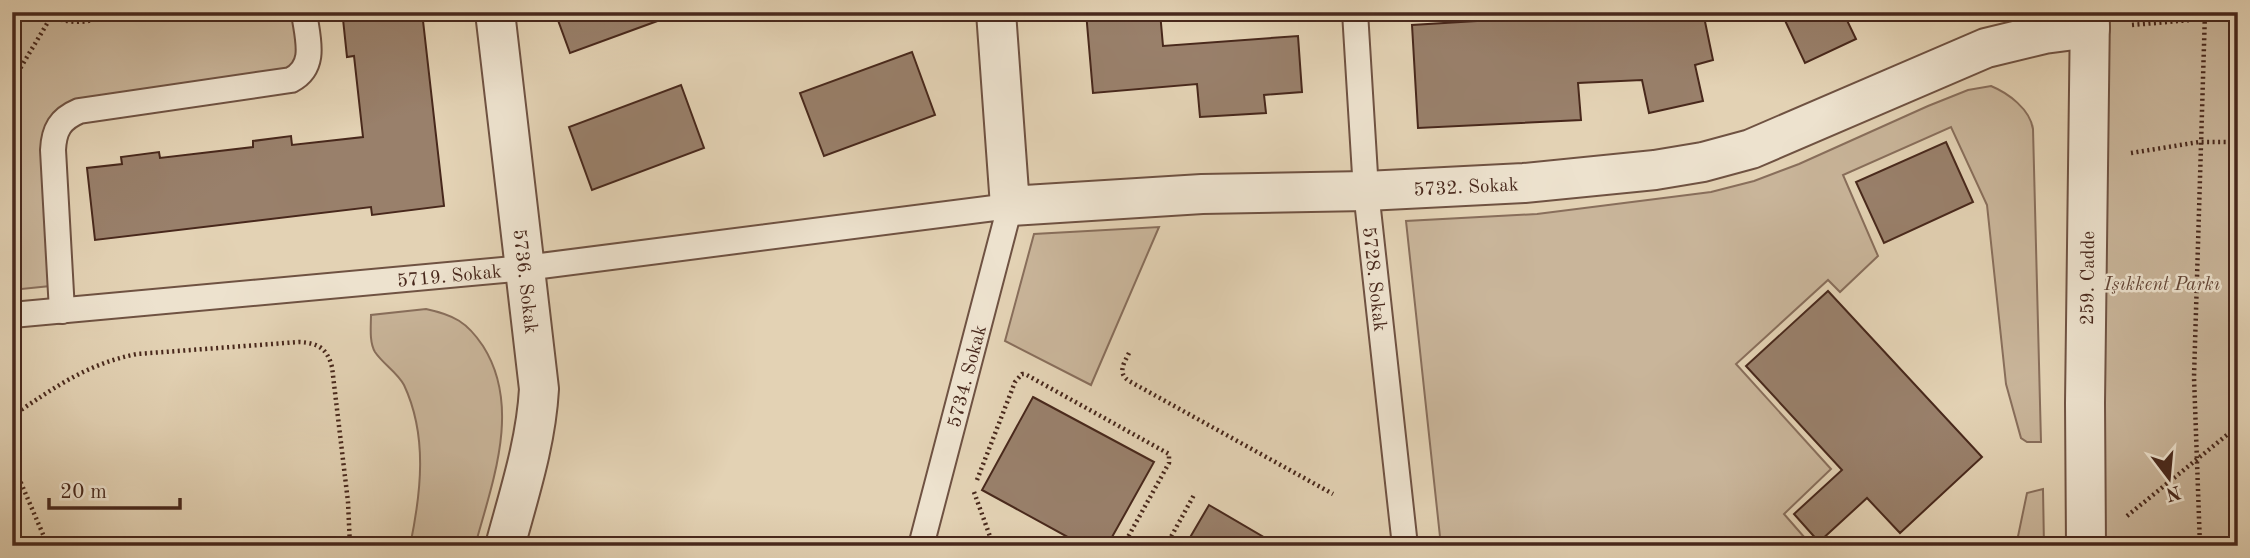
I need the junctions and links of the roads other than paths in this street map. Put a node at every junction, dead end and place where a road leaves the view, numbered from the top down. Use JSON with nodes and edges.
{"nodes":[{"id":1,"x":304,"y":12,"type":"edge"},
{"id":2,"x":495,"y":12,"type":"edge"},
{"id":3,"x":996,"y":12,"type":"edge"},
{"id":4,"x":1355,"y":12,"type":"edge"},
{"id":5,"x":2090,"y":20,"type":"edge"},
{"id":6,"x":1366,"y":191,"type":"junction"},
{"id":7,"x":1010,"y":206,"type":"junction"},
{"id":8,"x":525,"y":268,"type":"junction"},
{"id":9,"x":62,"y":311,"type":"junction"},
{"id":10,"x":12,"y":315,"type":"edge"},
{"id":11,"x":505,"y":546,"type":"edge"},
{"id":12,"x":921,"y":546,"type":"edge"},
{"id":13,"x":1405,"y":546,"type":"edge"},
{"id":14,"x":2086,"y":546,"type":"edge"}],
"edges":[{"from":1,"to":9,"type":"lane"},
{"from":2,"to":8,"type":"street","name":"5736. Sokak"},
{"from":3,"to":7,"type":"street"},
{"from":4,"to":6,"type":"lane","name":"5728. Sokak"},
{"from":5,"to":6,"type":"street","name":"5732. Sokak"},
{"from":5,"to":14,"type":"street","name":"259. Cadde"},
{"from":6,"to":7,"type":"street","name":"5732. Sokak"},
{"from":6,"to":13,"type":"lane","name":"5728. Sokak"},
{"from":7,"to":8,"type":"lane","name":"5719. Sokak"},
{"from":7,"to":12,"type":"lane","name":"5734. Sokak"},
{"from":8,"to":9,"type":"lane","name":"5719. Sokak"},
{"from":8,"to":11,"type":"street","name":"5736. Sokak"},
{"from":9,"to":10,"type":"lane","name":"5719. Sokak"}]}
